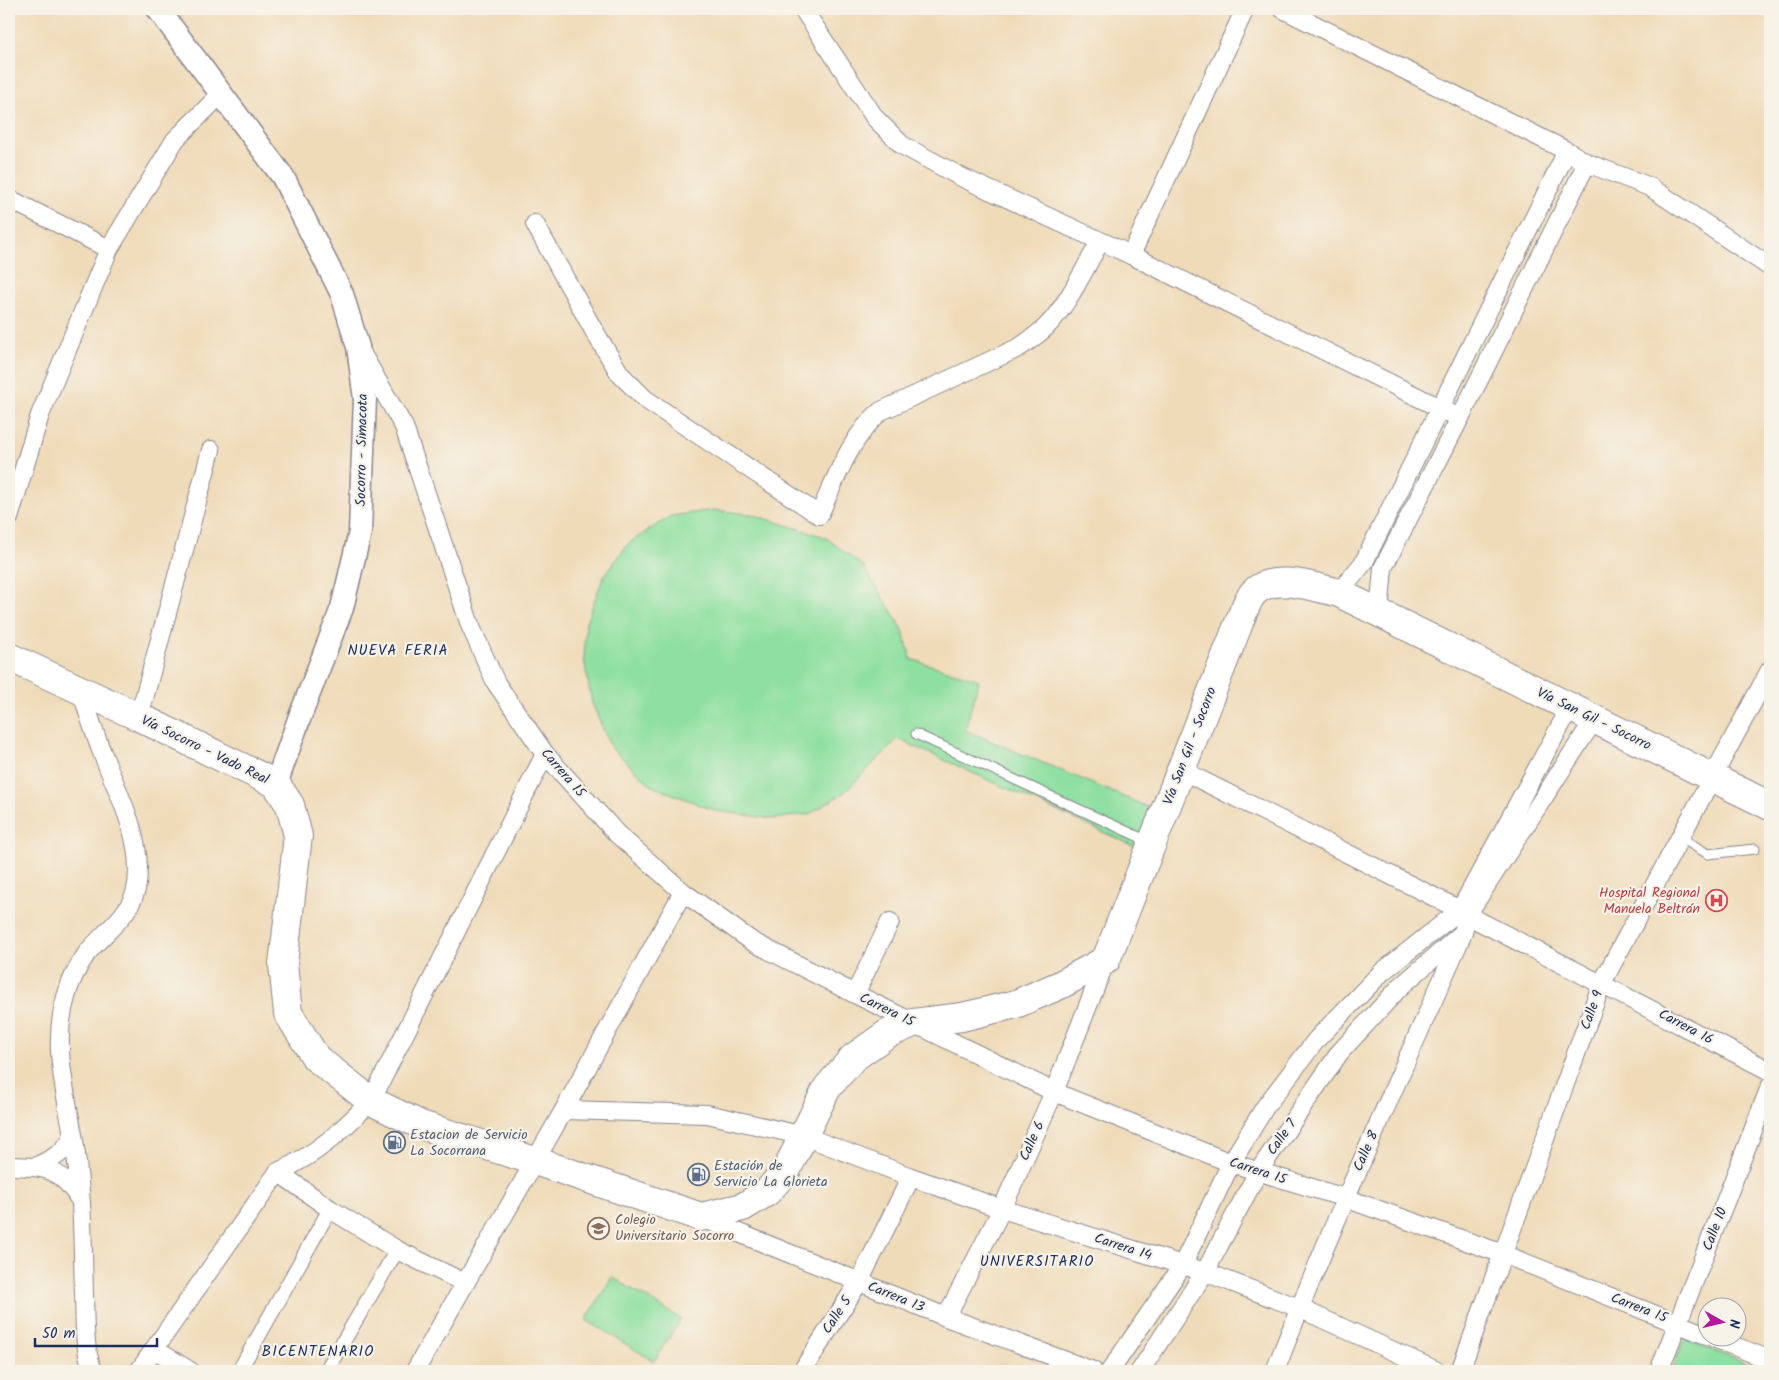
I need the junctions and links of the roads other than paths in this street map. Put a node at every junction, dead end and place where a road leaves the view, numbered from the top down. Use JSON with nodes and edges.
{"nodes":[{"id":1,"x":158,"y":9,"type":"edge"},
{"id":2,"x":803,"y":9,"type":"edge"},
{"id":3,"x":1245,"y":9,"type":"edge"},
{"id":4,"x":1283,"y":9,"type":"edge"},
{"id":5,"x":222,"y":94,"type":"junction"},
{"id":6,"x":1567,"y":151,"type":"junction"},
{"id":7,"x":1587,"y":163,"type":"junction"},
{"id":8,"x":9,"y":199,"type":"edge"},
{"id":9,"x":535,"y":224,"type":"dead end"},
{"id":10,"x":1100,"y":242,"type":"junction"},
{"id":11,"x":109,"y":248,"type":"junction"},
{"id":12,"x":1131,"y":255,"type":"junction"},
{"id":13,"x":1770,"y":267,"type":"edge"},
{"id":14,"x":358,"y":347,"type":"junction"},
{"id":15,"x":1440,"y":408,"type":"junction"},
{"id":16,"x":1460,"y":418,"type":"junction"},
{"id":17,"x":211,"y":450,"type":"dead end"},
{"id":18,"x":9,"y":518,"type":"edge"},
{"id":19,"x":1339,"y":593,"type":"junction"},
{"id":20,"x":1380,"y":614,"type":"junction"},
{"id":21,"x":9,"y":657,"type":"edge"},
{"id":22,"x":1770,"y":670,"type":"edge"},
{"id":23,"x":81,"y":690,"type":"junction"},
{"id":24,"x":1570,"y":708,"type":"junction"},
{"id":25,"x":138,"y":717,"type":"junction"},
{"id":26,"x":1594,"y":720,"type":"junction"},
{"id":27,"x":916,"y":734,"type":"dead end"},
{"id":28,"x":546,"y":754,"type":"junction"},
{"id":29,"x":1181,"y":770,"type":"junction"},
{"id":30,"x":1713,"y":778,"type":"junction"},
{"id":31,"x":276,"y":784,"type":"junction"},
{"id":32,"x":1770,"y":806,"type":"edge"},
{"id":33,"x":1681,"y":838,"type":"junction"},
{"id":34,"x":1152,"y":843,"type":"junction"},
{"id":35,"x":1755,"y":849,"type":"dead end"},
{"id":36,"x":683,"y":892,"type":"junction"},
{"id":37,"x":1463,"y":912,"type":"junction"},
{"id":38,"x":890,"y":922,"type":"dead end"},
{"id":39,"x":1463,"y":933,"type":"junction"},
{"id":40,"x":1106,"y":960,"type":"junction"},
{"id":41,"x":1602,"y":983,"type":"junction"},
{"id":42,"x":855,"y":994,"type":"junction"},
{"id":43,"x":913,"y":1023,"type":"junction"},
{"id":44,"x":1317,"y":1039,"type":"junction"},
{"id":45,"x":1340,"y":1052,"type":"junction"},
{"id":46,"x":1770,"y":1071,"type":"edge"},
{"id":47,"x":1770,"y":1087,"type":"edge"},
{"id":48,"x":1054,"y":1092,"type":"junction"},
{"id":49,"x":371,"y":1101,"type":"junction"},
{"id":50,"x":564,"y":1110,"type":"junction"},
{"id":51,"x":73,"y":1136,"type":"junction"},
{"id":52,"x":804,"y":1136,"type":"junction"},
{"id":53,"x":535,"y":1161,"type":"junction"},
{"id":54,"x":1231,"y":1163,"type":"junction"},
{"id":55,"x":9,"y":1166,"type":"edge"},
{"id":56,"x":35,"y":1167,"type":"junction"},
{"id":57,"x":278,"y":1172,"type":"junction"},
{"id":58,"x":1258,"y":1172,"type":"junction"},
{"id":59,"x":911,"y":1177,"type":"junction"},
{"id":60,"x":1345,"y":1198,"type":"junction"},
{"id":61,"x":81,"y":1202,"type":"junction"},
{"id":62,"x":330,"y":1209,"type":"junction"},
{"id":63,"x":1002,"y":1209,"type":"junction"},
{"id":64,"x":701,"y":1217,"type":"junction"},
{"id":65,"x":397,"y":1250,"type":"junction"},
{"id":66,"x":1503,"y":1254,"type":"junction"},
{"id":67,"x":1182,"y":1266,"type":"junction"},
{"id":68,"x":1205,"y":1272,"type":"junction"},
{"id":69,"x":859,"y":1282,"type":"junction"},
{"id":70,"x":465,"y":1283,"type":"junction"},
{"id":71,"x":1300,"y":1308,"type":"junction"},
{"id":72,"x":946,"y":1317,"type":"junction"},
{"id":73,"x":1678,"y":1323,"type":"junction"},
{"id":74,"x":1696,"y":1331,"type":"edge"},
{"id":75,"x":1734,"y":1348,"type":"edge"},
{"id":76,"x":156,"y":1350,"type":"junction"},
{"id":77,"x":1767,"y":1364,"type":"edge"},
{"id":78,"x":93,"y":1371,"type":"edge"},
{"id":79,"x":139,"y":1371,"type":"edge"},
{"id":80,"x":190,"y":1371,"type":"edge"},
{"id":81,"x":239,"y":1371,"type":"edge"},
{"id":82,"x":326,"y":1371,"type":"edge"},
{"id":83,"x":415,"y":1371,"type":"edge"},
{"id":84,"x":802,"y":1371,"type":"edge"},
{"id":85,"x":1092,"y":1371,"type":"edge"},
{"id":86,"x":1110,"y":1371,"type":"edge"},
{"id":87,"x":1140,"y":1371,"type":"edge"},
{"id":88,"x":1275,"y":1371,"type":"edge"},
{"id":89,"x":1437,"y":1371,"type":"edge"},
{"id":90,"x":1460,"y":1371,"type":"edge"},
{"id":91,"x":1659,"y":1371,"type":"edge"}],
"edges":[{"from":1,"to":5,"type":"street","name":"Socorro - Simacota"},
{"from":2,"to":10,"type":"street"},
{"from":3,"to":12,"type":"street"},
{"from":4,"to":6,"type":"street"},
{"from":5,"to":11,"type":"street"},
{"from":5,"to":14,"type":"street","name":"Socorro - Simacota"},
{"from":6,"to":7,"type":"street"},
{"from":6,"to":15,"type":"street"},
{"from":7,"to":13,"type":"street"},
{"from":7,"to":16,"type":"street"},
{"from":8,"to":11,"type":"street"},
{"from":9,"to":10,"type":"street"},
{"from":10,"to":12,"type":"street"},
{"from":11,"to":18,"type":"street"},
{"from":12,"to":15,"type":"street"},
{"from":14,"to":28,"type":"street","name":"Carrera 15"},
{"from":14,"to":31,"type":"street","name":"Socorro - Simacota"},
{"from":15,"to":16,"type":"street"},
{"from":15,"to":19,"type":"street"},
{"from":16,"to":20,"type":"street"},
{"from":17,"to":25,"type":"street"},
{"from":19,"to":20,"type":"highway","name":"Vía San Gil - Socorro"},
{"from":19,"to":29,"type":"highway","name":"Vía San Gil - Socorro"},
{"from":20,"to":24,"type":"highway","name":"Vía San Gil - Socorro"},
{"from":21,"to":23,"type":"highway","name":"Vía Socorro - Vado Real"},
{"from":22,"to":30,"type":"street","name":"Calle 9"},
{"from":23,"to":25,"type":"highway","name":"Vía Socorro - Vado Real"},
{"from":23,"to":51,"type":"street"},
{"from":24,"to":26,"type":"highway","name":"Vía San Gil - Socorro"},
{"from":24,"to":37,"type":"street"},
{"from":25,"to":31,"type":"highway","name":"Vía Socorro - Vado Real"},
{"from":26,"to":30,"type":"highway","name":"Vía San Gil - Socorro"},
{"from":26,"to":37,"type":"street"},
{"from":27,"to":34,"type":"lane"},
{"from":28,"to":36,"type":"street","name":"Carrera 15"},
{"from":28,"to":49,"type":"street"},
{"from":29,"to":34,"type":"highway","name":"Vía San Gil - Socorro"},
{"from":29,"to":37,"type":"street","name":"Carrera 16"},
{"from":30,"to":32,"type":"highway","name":"Vía San Gil - Socorro"},
{"from":30,"to":33,"type":"street","name":"Calle 9"},
{"from":31,"to":49,"type":"highway","name":"Vía Socorro - Vado Real"},
{"from":33,"to":35,"type":"lane"},
{"from":33,"to":41,"type":"street","name":"Calle 9"},
{"from":34,"to":40,"type":"highway","name":"Vía San Gil - Socorro"},
{"from":36,"to":42,"type":"street","name":"Carrera 15"},
{"from":36,"to":50,"type":"street"},
{"from":37,"to":39,"type":"street","name":"Calle 8"},
{"from":37,"to":41,"type":"street","name":"Carrera 16"},
{"from":37,"to":44,"type":"street"},
{"from":38,"to":42,"type":"street"},
{"from":39,"to":45,"type":"street","name":"Calle 7"},
{"from":39,"to":60,"type":"street","name":"Calle 8"},
{"from":40,"to":43,"type":"highway"},
{"from":40,"to":48,"type":"street","name":"Calle 6"},
{"from":41,"to":46,"type":"street","name":"Carrera 16"},
{"from":41,"to":66,"type":"street","name":"Calle 9"},
{"from":42,"to":43,"type":"street","name":"Carrera 15"},
{"from":43,"to":48,"type":"street","name":"Carrera 15"},
{"from":43,"to":52,"type":"highway"},
{"from":44,"to":45,"type":"street"},
{"from":44,"to":54,"type":"street"},
{"from":45,"to":58,"type":"street","name":"Calle 7"},
{"from":47,"to":73,"type":"street","name":"Calle 10"},
{"from":48,"to":54,"type":"street","name":"Carrera 15"},
{"from":48,"to":63,"type":"street","name":"Calle 6"},
{"from":49,"to":53,"type":"highway","name":"Vía Socorro - Vado Real"},
{"from":49,"to":57,"type":"street"},
{"from":50,"to":52,"type":"street","name":"Carrera 14"},
{"from":50,"to":53,"type":"street"},
{"from":51,"to":56,"type":"street"},
{"from":51,"to":61,"type":"street"},
{"from":52,"to":59,"type":"street","name":"Carrera 14"},
{"from":52,"to":64,"type":"highway"},
{"from":53,"to":64,"type":"highway","name":"Vía Socorro - Vado Real"},
{"from":53,"to":70,"type":"street"},
{"from":54,"to":58,"type":"street","name":"Carrera 15"},
{"from":54,"to":67,"type":"street"},
{"from":55,"to":56,"type":"street"},
{"from":56,"to":61,"type":"street"},
{"from":57,"to":62,"type":"street"},
{"from":57,"to":76,"type":"street"},
{"from":58,"to":60,"type":"street","name":"Carrera 15"},
{"from":58,"to":68,"type":"street","name":"Calle 7"},
{"from":59,"to":63,"type":"street","name":"Carrera 14"},
{"from":59,"to":69,"type":"street","name":"Calle 5"},
{"from":60,"to":66,"type":"street","name":"Carrera 15"},
{"from":60,"to":71,"type":"street","name":"Calle 8"},
{"from":61,"to":78,"type":"street"},
{"from":62,"to":65,"type":"street"},
{"from":62,"to":81,"type":"street"},
{"from":63,"to":67,"type":"street","name":"Carrera 14"},
{"from":63,"to":72,"type":"street","name":"Calle 6"},
{"from":64,"to":69,"type":"street","name":"Carrera 13"},
{"from":65,"to":70,"type":"street"},
{"from":65,"to":82,"type":"street"},
{"from":66,"to":73,"type":"street","name":"Carrera 15"},
{"from":66,"to":90,"type":"street","name":"Calle 9"},
{"from":67,"to":68,"type":"street","name":"Carrera 14"},
{"from":67,"to":86,"type":"street"},
{"from":68,"to":71,"type":"street","name":"Carrera 14"},
{"from":68,"to":87,"type":"street","name":"Calle 7"},
{"from":69,"to":72,"type":"street","name":"Carrera 13"},
{"from":69,"to":84,"type":"street","name":"Calle 5"},
{"from":70,"to":83,"type":"street"},
{"from":71,"to":88,"type":"street","name":"Calle 8"},
{"from":71,"to":89,"type":"street","name":"Carrera 14"},
{"from":72,"to":85,"type":"street","name":"Carrera 13"},
{"from":73,"to":74,"type":"street","name":"Carrera 15"},
{"from":73,"to":91,"type":"street","name":"Calle 10"},
{"from":75,"to":77,"type":"street"},
{"from":76,"to":79,"type":"street"},
{"from":76,"to":80,"type":"street"}]}
